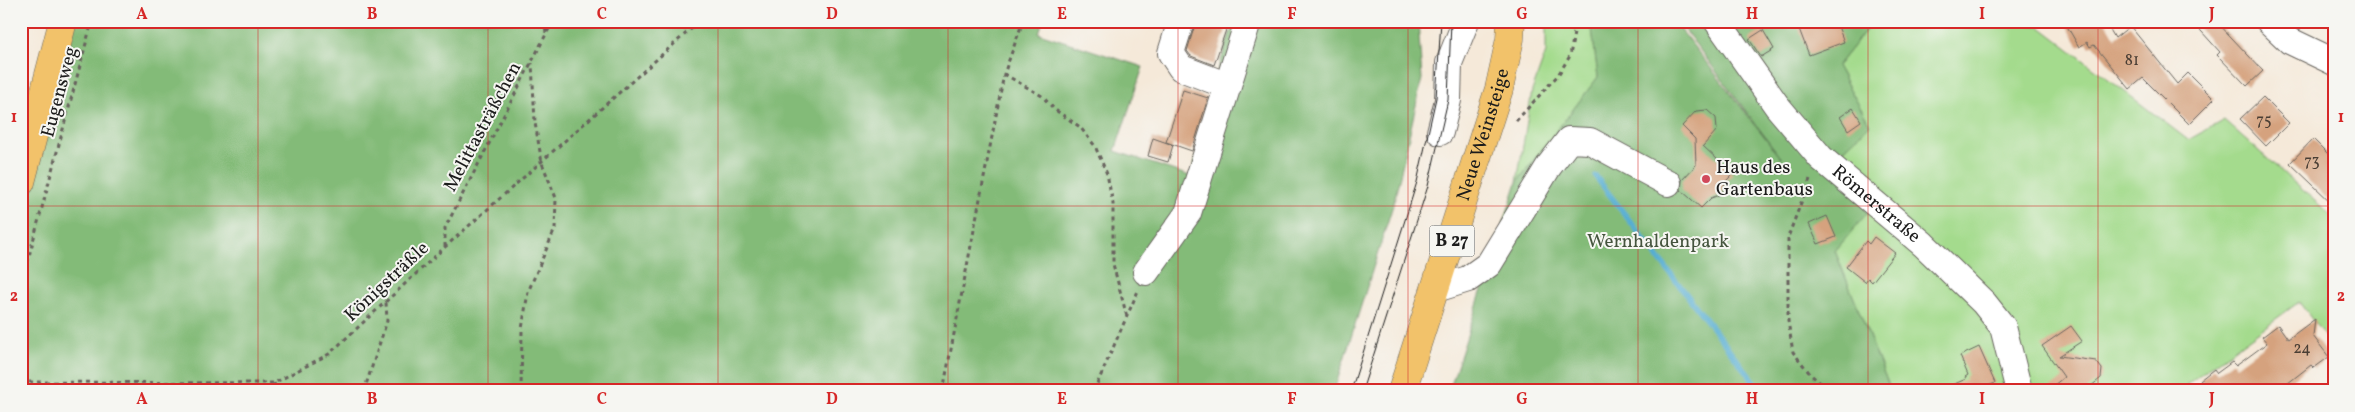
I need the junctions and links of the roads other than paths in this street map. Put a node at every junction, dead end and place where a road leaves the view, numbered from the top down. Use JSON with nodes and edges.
{"nodes":[{"id":1,"x":63,"y":21,"type":"edge"},
{"id":2,"x":1181,"y":21,"type":"edge"},
{"id":3,"x":1248,"y":21,"type":"edge"},
{"id":4,"x":1466,"y":21,"type":"edge"},
{"id":5,"x":1511,"y":21,"type":"edge"},
{"id":6,"x":1717,"y":21,"type":"edge"},
{"id":7,"x":2270,"y":23,"type":"edge"},
{"id":8,"x":2334,"y":62,"type":"edge"},
{"id":9,"x":1228,"y":86,"type":"junction"},
{"id":10,"x":1440,"y":132,"type":"dead end"},
{"id":11,"x":21,"y":182,"type":"edge"},
{"id":12,"x":1668,"y":183,"type":"dead end"},
{"id":13,"x":1146,"y":272,"type":"road end"},
{"id":14,"x":1436,"y":289,"type":"junction"},
{"id":15,"x":1402,"y":391,"type":"edge"},
{"id":16,"x":2019,"y":391,"type":"edge"}],
"edges":[{"from":1,"to":11,"type":"main road"},
{"from":2,"to":9,"type":"street"},
{"from":3,"to":9,"type":"street"},
{"from":4,"to":10,"type":"street"},
{"from":5,"to":14,"type":"main road","name":"Neue Weinsteige","number":"B 27"},
{"from":6,"to":16,"type":"street","name":"Römerstraße"},
{"from":7,"to":8,"type":"street"},
{"from":9,"to":13,"type":"street"},
{"from":12,"to":14,"type":"street"},
{"from":14,"to":15,"type":"main road","name":"Neue Weinsteige","number":"B 27"}]}
